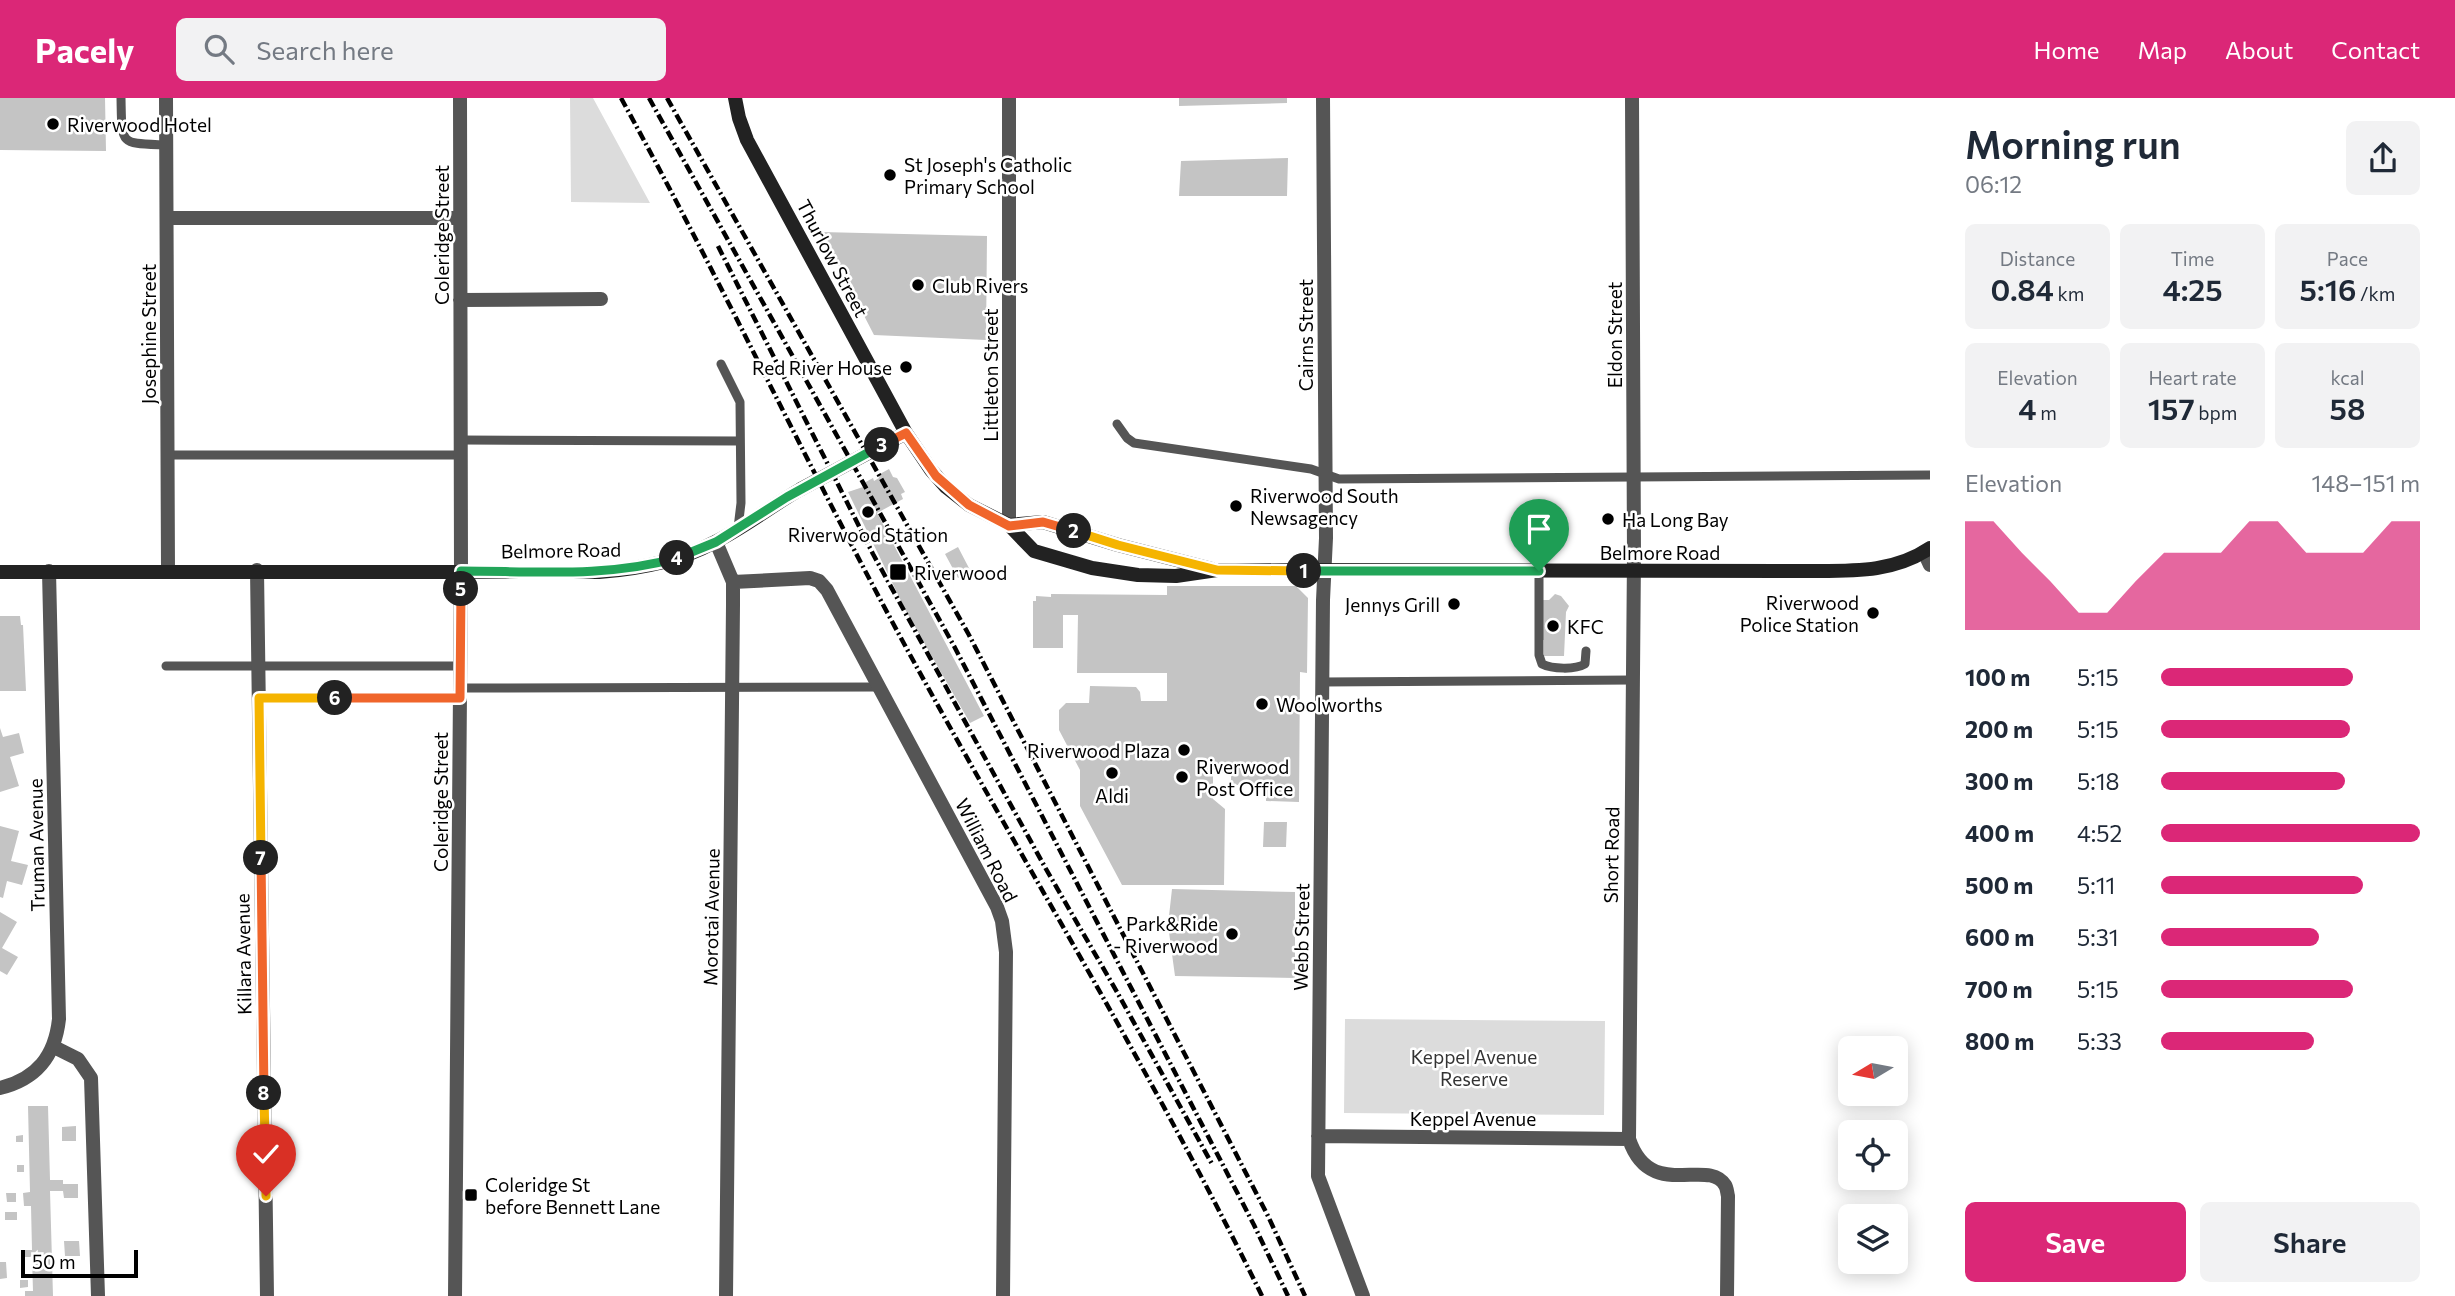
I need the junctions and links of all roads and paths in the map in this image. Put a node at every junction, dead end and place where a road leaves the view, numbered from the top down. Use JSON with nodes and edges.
{"nodes":[{"id":1,"x":121,"y":98,"type":"edge"},
{"id":2,"x":166,"y":98,"type":"edge"},
{"id":3,"x":460,"y":98,"type":"edge"},
{"id":4,"x":735,"y":98,"type":"edge"},
{"id":5,"x":1009,"y":98,"type":"edge"},
{"id":6,"x":1323,"y":98,"type":"edge"},
{"id":7,"x":1632,"y":98,"type":"edge"},
{"id":8,"x":166,"y":145,"type":"junction"},
{"id":9,"x":167,"y":218,"type":"junction"},
{"id":10,"x":459,"y":218,"type":"junction"},
{"id":11,"x":601,"y":299,"type":"dead end"},
{"id":12,"x":460,"y":300,"type":"junction"},
{"id":13,"x":721,"y":364,"type":"dead end"},
{"id":14,"x":1116,"y":424,"type":"dead end"},
{"id":15,"x":906,"y":433,"type":"junction"},
{"id":16,"x":740,"y":441,"type":"junction"},
{"id":17,"x":461,"y":447,"type":"junction"},
{"id":18,"x":167,"y":455,"type":"junction"},
{"id":19,"x":1325,"y":474,"type":"junction"},
{"id":20,"x":1930,"y":475,"type":"edge"},
{"id":21,"x":1633,"y":477,"type":"junction"},
{"id":22,"x":1009,"y":526,"type":"junction"},
{"id":23,"x":738,"y":528,"type":"junction"},
{"id":24,"x":716,"y":542,"type":"junction"},
{"id":25,"x":1928,"y":555,"type":"edge"},
{"id":26,"x":168,"y":570,"type":"junction"},
{"id":27,"x":257,"y":570,"type":"junction"},
{"id":28,"x":1217,"y":570,"type":"junction"},
{"id":29,"x":49,"y":571,"type":"junction"},
{"id":30,"x":461,"y":571,"type":"junction"},
{"id":31,"x":1324,"y":571,"type":"junction"},
{"id":32,"x":1539,"y":571,"type":"junction"},
{"id":33,"x":1633,"y":571,"type":"junction"},
{"id":34,"x":0,"y":572,"type":"edge"},
{"id":35,"x":733,"y":582,"type":"junction"},
{"id":36,"x":1586,"y":651,"type":"dead end"},
{"id":37,"x":166,"y":666,"type":"dead end"},
{"id":38,"x":258,"y":666,"type":"junction"},
{"id":39,"x":461,"y":666,"type":"junction"},
{"id":40,"x":1632,"y":680,"type":"junction"},
{"id":41,"x":1323,"y":682,"type":"junction"},
{"id":42,"x":878,"y":687,"type":"junction"},
{"id":43,"x":733,"y":688,"type":"junction"},
{"id":44,"x":460,"y":693,"type":"junction"},
{"id":45,"x":259,"y":698,"type":"junction"},
{"id":46,"x":54,"y":1047,"type":"junction"},
{"id":47,"x":0,"y":1088,"type":"edge"},
{"id":48,"x":1318,"y":1136,"type":"junction"},
{"id":49,"x":1629,"y":1139,"type":"junction"},
{"id":50,"x":98,"y":1296,"type":"edge"},
{"id":51,"x":267,"y":1296,"type":"edge"},
{"id":52,"x":455,"y":1296,"type":"edge"},
{"id":53,"x":726,"y":1296,"type":"edge"},
{"id":54,"x":1003,"y":1296,"type":"edge"},
{"id":55,"x":1363,"y":1296,"type":"edge"},
{"id":56,"x":1727,"y":1296,"type":"edge"}],
"edges":[{"from":1,"to":8,"type":"lane"},
{"from":2,"to":8,"type":"street","name":"Josephine Street"},
{"from":3,"to":10,"type":"street","name":"Coleridge Street"},
{"from":4,"to":15,"type":"main road","name":"Thurlow Street"},
{"from":5,"to":22,"type":"street","name":"Littleton Street"},
{"from":6,"to":19,"type":"street","name":"Cairns Street"},
{"from":7,"to":21,"type":"street","name":"Eldon Street"},
{"from":8,"to":9,"type":"street","name":"Josephine Street"},
{"from":9,"to":10,"type":"street"},
{"from":9,"to":18,"type":"street","name":"Josephine Street"},
{"from":10,"to":12,"type":"street","name":"Coleridge Street"},
{"from":11,"to":12,"type":"street"},
{"from":12,"to":17,"type":"street","name":"Coleridge Street"},
{"from":13,"to":16,"type":"lane"},
{"from":14,"to":19,"type":"lane"},
{"from":15,"to":22,"type":"main road","name":"Belmore Road"},
{"from":15,"to":23,"type":"main road","name":"Belmore Road","bridge":true},
{"from":16,"to":17,"type":"lane"},
{"from":16,"to":23,"type":"lane"},
{"from":17,"to":18,"type":"lane"},
{"from":17,"to":30,"type":"street","name":"Coleridge Street"},
{"from":18,"to":26,"type":"street","name":"Josephine Street"},
{"from":19,"to":21,"type":"lane"},
{"from":19,"to":31,"type":"street","name":"Cairns Street"},
{"from":20,"to":21,"type":"lane"},
{"from":21,"to":33,"type":"street","name":"Eldon Street"},
{"from":22,"to":28,"type":"main road","name":"Belmore Road"},
{"from":22,"to":28,"type":"main road","name":"Belmore Road"},
{"from":23,"to":24,"type":"main road","name":"Belmore Road"},
{"from":24,"to":30,"type":"main road","name":"Belmore Road"},
{"from":24,"to":35,"type":"street","name":"Morotai Avenue"},
{"from":25,"to":33,"type":"main road","name":"Belmore Road"},
{"from":26,"to":27,"type":"main road","name":"Belmore Road"},
{"from":26,"to":29,"type":"main road","name":"Belmore Road"},
{"from":27,"to":30,"type":"main road","name":"Belmore Road"},
{"from":27,"to":38,"type":"street","name":"Killara Avenue"},
{"from":28,"to":31,"type":"main road","name":"Belmore Road"},
{"from":29,"to":34,"type":"main road","name":"Belmore Road"},
{"from":29,"to":46,"type":"street","name":"Truman Avenue"},
{"from":30,"to":39,"type":"street","name":"Coleridge Street"},
{"from":31,"to":32,"type":"main road","name":"Belmore Road"},
{"from":31,"to":41,"type":"street","name":"Webb Street"},
{"from":32,"to":33,"type":"main road","name":"Belmore Road"},
{"from":32,"to":36,"type":"lane"},
{"from":33,"to":40,"type":"street","name":"Short Road"},
{"from":35,"to":42,"type":"street","name":"William Road"},
{"from":35,"to":43,"type":"street","name":"Morotai Avenue"},
{"from":37,"to":38,"type":"lane"},
{"from":38,"to":39,"type":"lane"},
{"from":38,"to":45,"type":"street","name":"Killara Avenue"},
{"from":39,"to":44,"type":"street","name":"Coleridge Street"},
{"from":40,"to":41,"type":"lane"},
{"from":40,"to":49,"type":"street","name":"Short Road"},
{"from":41,"to":48,"type":"street","name":"Webb Street"},
{"from":42,"to":43,"type":"lane"},
{"from":42,"to":54,"type":"street","name":"William Road"},
{"from":43,"to":44,"type":"lane"},
{"from":43,"to":53,"type":"street","name":"Morotai Avenue"},
{"from":44,"to":45,"type":"lane"},
{"from":44,"to":52,"type":"street","name":"Coleridge Street"},
{"from":45,"to":51,"type":"street","name":"Killara Avenue"},
{"from":46,"to":47,"type":"street"},
{"from":46,"to":50,"type":"street"},
{"from":48,"to":49,"type":"street","name":"Keppel Avenue"},
{"from":48,"to":55,"type":"street","name":"Webb Street"},
{"from":49,"to":56,"type":"street"}]}
